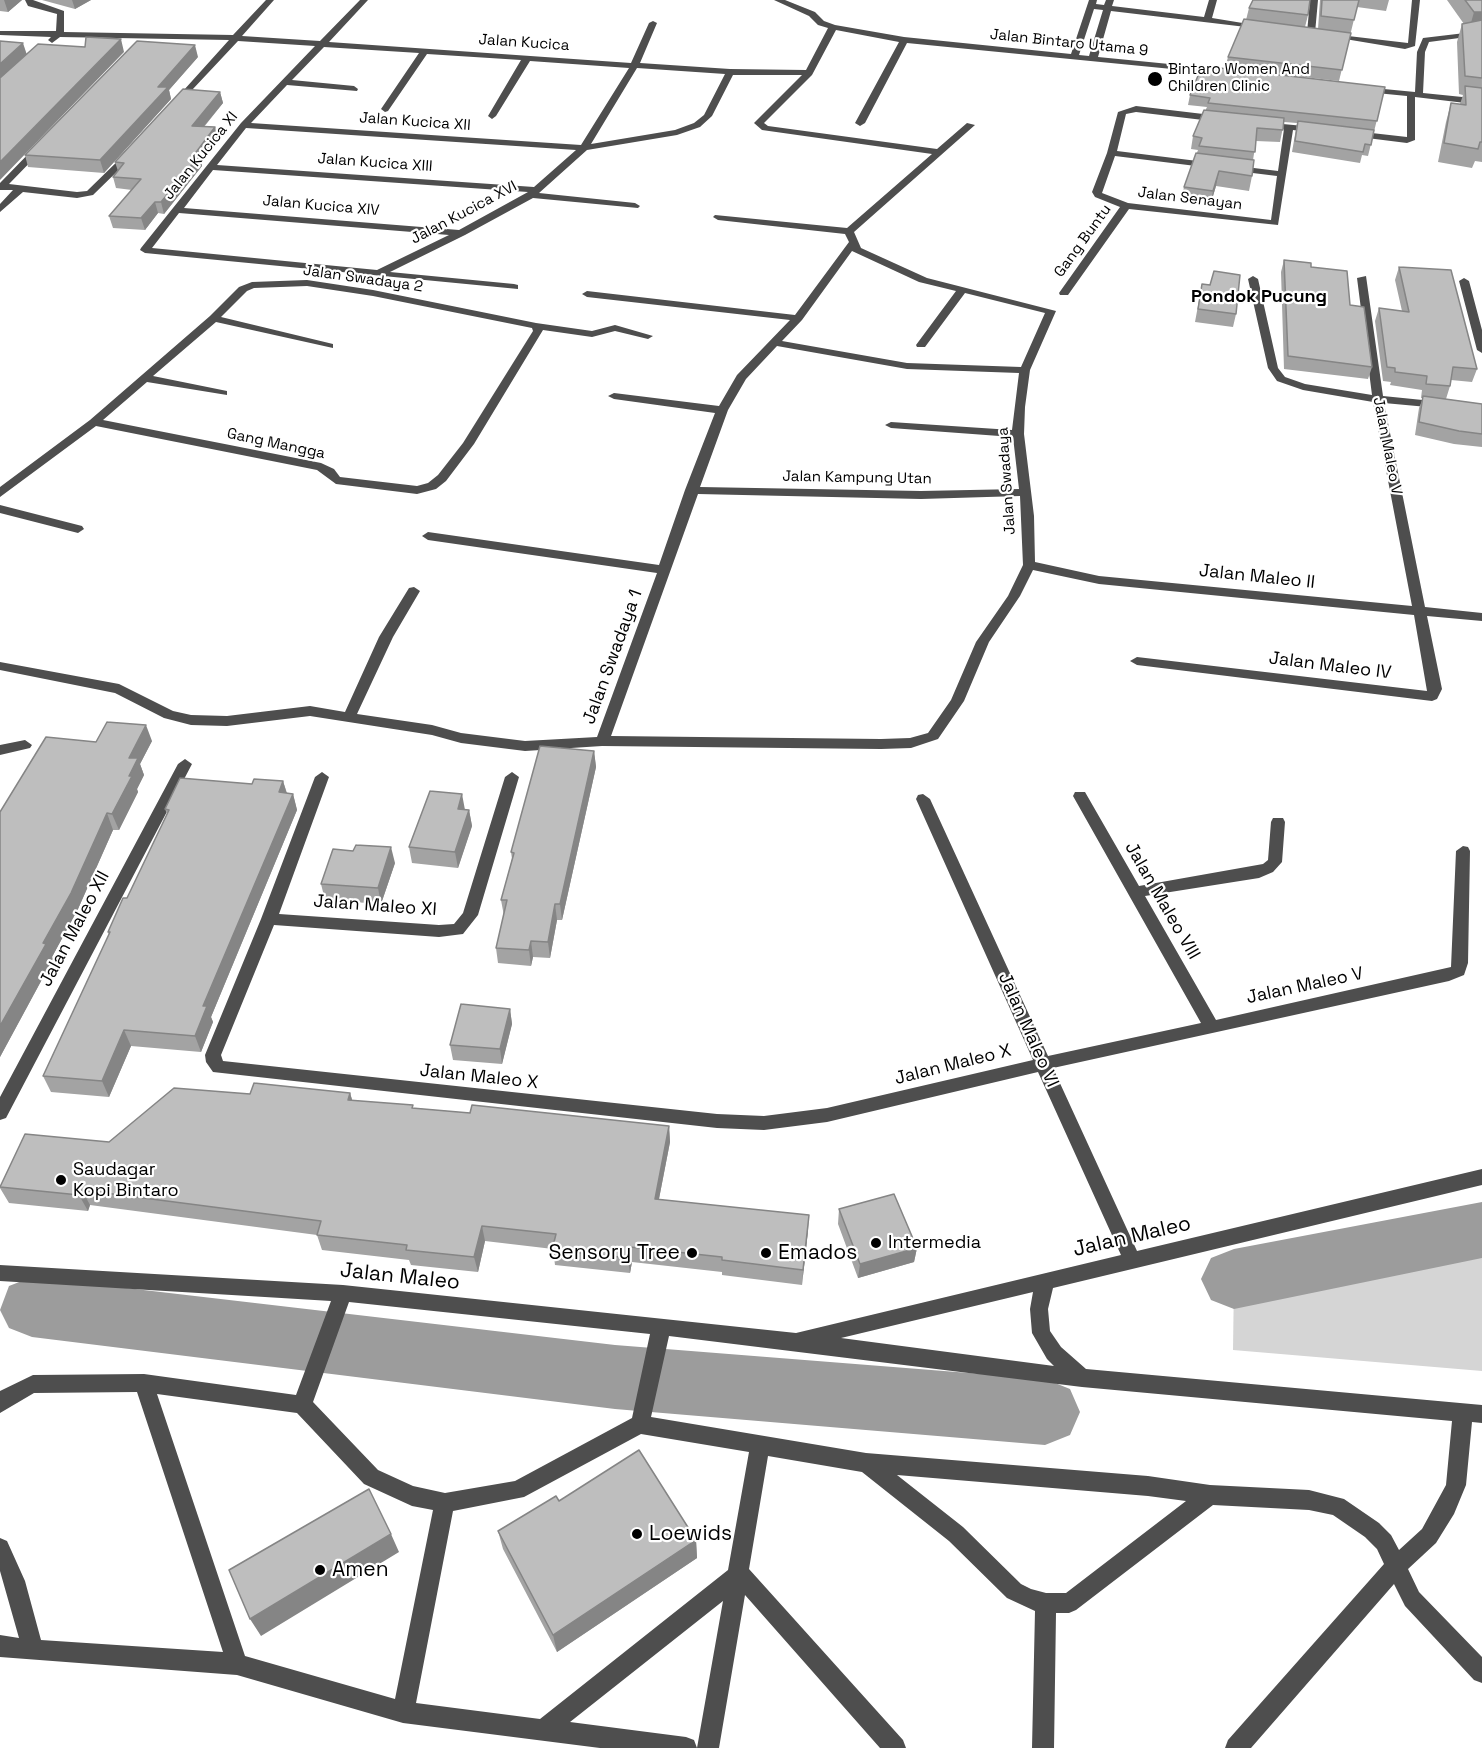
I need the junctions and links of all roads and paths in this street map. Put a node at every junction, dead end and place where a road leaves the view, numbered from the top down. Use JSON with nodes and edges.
{"nodes":[{"id":1,"x":29,"y":0,"type":"edge"},
{"id":2,"x":270,"y":0,"type":"edge"},
{"id":3,"x":364,"y":0,"type":"edge"},
{"id":4,"x":778,"y":0,"type":"edge"},
{"id":5,"x":1213,"y":0,"type":"edge"},
{"id":6,"x":1314,"y":0,"type":"edge"},
{"id":7,"x":1416,"y":0,"type":"edge"},
{"id":8,"x":1091,"y":6,"type":"edge"},
{"id":9,"x":1108,"y":7,"type":"edge"},
{"id":10,"x":1207,"y":20,"type":"junction"},
{"id":11,"x":653,"y":23,"type":"dead end"},
{"id":12,"x":833,"y":27,"type":"junction"},
{"id":13,"x":1276,"y":29,"type":"edge"},
{"id":14,"x":1299,"y":32,"type":"edge"},
{"id":15,"x":0,"y":33,"type":"edge"},
{"id":16,"x":1311,"y":33,"type":"junction"},
{"id":17,"x":1482,"y":33,"type":"edge"},
{"id":18,"x":58,"y":35,"type":"junction"},
{"id":19,"x":148,"y":36,"type":"junction"},
{"id":20,"x":237,"y":38,"type":"junction"},
{"id":21,"x":904,"y":40,"type":"junction"},
{"id":22,"x":322,"y":43,"type":"junction"},
{"id":23,"x":140,"y":45,"type":"edge"},
{"id":24,"x":41,"y":50,"type":"edge"},
{"id":25,"x":425,"y":50,"type":"junction"},
{"id":26,"x":1075,"y":56,"type":"junction"},
{"id":27,"x":527,"y":58,"type":"junction"},
{"id":28,"x":1093,"y":58,"type":"junction"},
{"id":29,"x":634,"y":66,"type":"junction"},
{"id":30,"x":730,"y":72,"type":"junction"},
{"id":31,"x":809,"y":73,"type":"junction"},
{"id":32,"x":1234,"y":74,"type":"edge"},
{"id":33,"x":284,"y":82,"type":"junction"},
{"id":34,"x":1352,"y":87,"type":"edge"},
{"id":35,"x":354,"y":89,"type":"dead end"},
{"id":36,"x":1415,"y":94,"type":"junction"},
{"id":37,"x":1482,"y":102,"type":"edge"},
{"id":38,"x":385,"y":110,"type":"dead end"},
{"id":39,"x":167,"y":114,"type":"edge"},
{"id":40,"x":492,"y":116,"type":"dead end"},
{"id":41,"x":1230,"y":120,"type":"edge"},
{"id":42,"x":860,"y":123,"type":"dead end"},
{"id":43,"x":1254,"y":123,"type":"edge"},
{"id":44,"x":244,"y":125,"type":"junction"},
{"id":45,"x":970,"y":125,"type":"dead end"},
{"id":46,"x":1289,"y":127,"type":"junction"},
{"id":47,"x":1325,"y":131,"type":"edge"},
{"id":48,"x":1348,"y":133,"type":"edge"},
{"id":49,"x":48,"y":138,"type":"edge"},
{"id":50,"x":136,"y":147,"type":"edge"},
{"id":51,"x":584,"y":148,"type":"junction"},
{"id":52,"x":941,"y":152,"type":"junction"},
{"id":53,"x":1112,"y":153,"type":"junction"},
{"id":54,"x":211,"y":167,"type":"junction"},
{"id":55,"x":1283,"y":174,"type":"junction"},
{"id":56,"x":0,"y":186,"type":"edge"},
{"id":57,"x":21,"y":188,"type":"junction"},
{"id":58,"x":534,"y":192,"type":"junction"},
{"id":59,"x":1126,"y":206,"type":"junction"},
{"id":60,"x":636,"y":207,"type":"dead end"},
{"id":61,"x":0,"y":209,"type":"edge"},
{"id":62,"x":177,"y":210,"type":"junction"},
{"id":63,"x":718,"y":217,"type":"dead end"},
{"id":64,"x":849,"y":231,"type":"junction"},
{"id":65,"x":462,"y":232,"type":"junction"},
{"id":66,"x":853,"y":243,"type":"junction"},
{"id":67,"x":381,"y":273,"type":"junction"},
{"id":68,"x":1362,"y":278,"type":"dead end"},
{"id":69,"x":1253,"y":279,"type":"dead end"},
{"id":70,"x":1464,"y":281,"type":"dead end"},
{"id":71,"x":514,"y":286,"type":"dead end"},
{"id":72,"x":961,"y":291,"type":"junction"},
{"id":73,"x":587,"y":294,"type":"dead end"},
{"id":74,"x":1064,"y":294,"type":"dead end"},
{"id":75,"x":214,"y":318,"type":"junction"},
{"id":76,"x":798,"y":318,"type":"junction"},
{"id":77,"x":536,"y":326,"type":"junction"},
{"id":78,"x":648,"y":336,"type":"dead end"},
{"id":79,"x":776,"y":343,"type":"junction"},
{"id":80,"x":921,"y":345,"type":"dead end"},
{"id":81,"x":329,"y":346,"type":"dead end"},
{"id":82,"x":1482,"y":350,"type":"edge"},
{"id":83,"x":1025,"y":370,"type":"junction"},
{"id":84,"x":145,"y":378,"type":"junction"},
{"id":85,"x":222,"y":393,"type":"dead end"},
{"id":86,"x":614,"y":396,"type":"dead end"},
{"id":87,"x":1378,"y":399,"type":"junction"},
{"id":88,"x":1482,"y":409,"type":"edge"},
{"id":89,"x":722,"y":410,"type":"junction"},
{"id":90,"x":94,"y":422,"type":"junction"},
{"id":91,"x":891,"y":425,"type":"dead end"},
{"id":92,"x":1018,"y":434,"type":"junction"},
{"id":93,"x":691,"y":490,"type":"junction"},
{"id":94,"x":1023,"y":492,"type":"junction"},
{"id":95,"x":0,"y":493,"type":"edge"},
{"id":96,"x":0,"y":509,"type":"edge"},
{"id":97,"x":78,"y":529,"type":"dead end"},
{"id":98,"x":428,"y":536,"type":"dead end"},
{"id":99,"x":1029,"y":565,"type":"junction"},
{"id":100,"x":664,"y":570,"type":"junction"},
{"id":101,"x":414,"y":591,"type":"dead end"},
{"id":102,"x":1418,"y":612,"type":"junction"},
{"id":103,"x":1482,"y":617,"type":"edge"},
{"id":104,"x":1137,"y":661,"type":"dead end"},
{"id":105,"x":0,"y":666,"type":"edge"},
{"id":106,"x":349,"y":717,"type":"junction"},
{"id":107,"x":602,"y":741,"type":"junction"},
{"id":108,"x":26,"y":745,"type":"dead end"},
{"id":109,"x":0,"y":750,"type":"edge"},
{"id":110,"x":185,"y":764,"type":"dead end"},
{"id":111,"x":322,"y":777,"type":"dead end"},
{"id":112,"x":512,"y":777,"type":"dead end"},
{"id":113,"x":1080,"y":796,"type":"dead end"},
{"id":114,"x":923,"y":800,"type":"dead end"},
{"id":115,"x":1278,"y":822,"type":"dead end"},
{"id":116,"x":1463,"y":851,"type":"dead end"},
{"id":117,"x":1134,"y":892,"type":"junction"},
{"id":118,"x":269,"y":919,"type":"junction"},
{"id":119,"x":1211,"y":1026,"type":"junction"},
{"id":120,"x":1043,"y":1064,"type":"junction"},
{"id":121,"x":0,"y":1113,"type":"edge"},
{"id":122,"x":1482,"y":1178,"type":"edge"},
{"id":123,"x":1132,"y":1260,"type":"junction"},
{"id":124,"x":0,"y":1273,"type":"edge"},
{"id":125,"x":1045,"y":1281,"type":"junction"},
{"id":126,"x":343,"y":1293,"type":"junction"},
{"id":127,"x":661,"y":1329,"type":"junction"},
{"id":128,"x":793,"y":1341,"type":"junction"},
{"id":129,"x":1082,"y":1378,"type":"junction"},
{"id":130,"x":144,"y":1383,"type":"junction"},
{"id":131,"x":0,"y":1404,"type":"edge"},
{"id":132,"x":302,"y":1405,"type":"junction"},
{"id":133,"x":1472,"y":1413,"type":"edge"},
{"id":134,"x":640,"y":1424,"type":"junction"},
{"id":135,"x":760,"y":1446,"type":"junction"},
{"id":136,"x":866,"y":1463,"type":"junction"},
{"id":137,"x":1210,"y":1495,"type":"junction"},
{"id":138,"x":446,"y":1503,"type":"junction"},
{"id":139,"x":0,"y":1548,"type":"edge"},
{"id":140,"x":1395,"y":1567,"type":"junction"},
{"id":141,"x":740,"y":1574,"type":"junction"},
{"id":142,"x":1046,"y":1603,"type":"junction"},
{"id":143,"x":0,"y":1646,"type":"edge"},
{"id":144,"x":33,"y":1650,"type":"junction"},
{"id":145,"x":237,"y":1664,"type":"junction"},
{"id":146,"x":1482,"y":1672,"type":"edge"},
{"id":147,"x":403,"y":1712,"type":"junction"},
{"id":148,"x":543,"y":1730,"type":"junction"},
{"id":149,"x":686,"y":1748,"type":"edge"},
{"id":150,"x":708,"y":1748,"type":"edge"},
{"id":151,"x":895,"y":1748,"type":"edge"},
{"id":152,"x":1043,"y":1748,"type":"edge"},
{"id":153,"x":1236,"y":1748,"type":"edge"}],
"edges":[{"from":1,"to":18,"type":"street"},
{"from":2,"to":20,"type":"street"},
{"from":3,"to":22,"type":"street","name":"Jalan Kucica XI"},
{"from":4,"to":12,"type":"street","name":"Jalan Bintaro Utama 9"},
{"from":5,"to":10,"type":"street"},
{"from":6,"to":16,"type":"street"},
{"from":7,"to":16,"type":"street"},
{"from":8,"to":9,"type":"street"},
{"from":8,"to":26,"type":"street"},
{"from":9,"to":10,"type":"street"},
{"from":9,"to":28,"type":"street"},
{"from":10,"to":13,"type":"street"},
{"from":11,"to":29,"type":"street","name":"Jalan Kucica XVI"},
{"from":12,"to":21,"type":"street","name":"Jalan Bintaro Utama 9"},
{"from":12,"to":31,"type":"street"},
{"from":14,"to":16,"type":"street"},
{"from":15,"to":18,"type":"street","name":"Jalan Kucica"},
{"from":17,"to":36,"type":"street"},
{"from":18,"to":19,"type":"street","name":"Jalan Kucica"},
{"from":18,"to":24,"type":"street"},
{"from":19,"to":20,"type":"street","name":"Jalan Kucica"},
{"from":19,"to":23,"type":"street"},
{"from":20,"to":22,"type":"street","name":"Jalan Kucica"},
{"from":20,"to":39,"type":"street"},
{"from":21,"to":26,"type":"street","name":"Jalan Bintaro Utama 9"},
{"from":21,"to":42,"type":"street"},
{"from":22,"to":25,"type":"street","name":"Jalan Kucica"},
{"from":22,"to":33,"type":"street","name":"Jalan Kucica XI"},
{"from":25,"to":27,"type":"street","name":"Jalan Kucica"},
{"from":25,"to":38,"type":"street"},
{"from":26,"to":28,"type":"street","name":"Jalan Bintaro Utama 9"},
{"from":27,"to":29,"type":"street","name":"Jalan Kucica"},
{"from":27,"to":40,"type":"street"},
{"from":28,"to":32,"type":"street","name":"Jalan Bintaro Utama 9"},
{"from":29,"to":30,"type":"street","name":"Jalan Kucica"},
{"from":29,"to":51,"type":"street","name":"Jalan Kucica XVI"},
{"from":30,"to":31,"type":"street","name":"Jalan Kucica"},
{"from":30,"to":51,"type":"street","name":"Jalan Kucica XII"},
{"from":31,"to":52,"type":"street"},
{"from":33,"to":35,"type":"street"},
{"from":33,"to":44,"type":"street","name":"Jalan Kucica XI"},
{"from":34,"to":36,"type":"street"},
{"from":36,"to":37,"type":"street"},
{"from":36,"to":48,"type":"street"},
{"from":41,"to":53,"type":"street","name":"Jalan Senayan"},
{"from":43,"to":46,"type":"street"},
{"from":44,"to":51,"type":"street","name":"Jalan Kucica XII"},
{"from":44,"to":54,"type":"street","name":"Jalan Kucica XI"},
{"from":45,"to":52,"type":"street"},
{"from":46,"to":47,"type":"street"},
{"from":46,"to":55,"type":"street","name":"Jalan Senayan"},
{"from":49,"to":56,"type":"street"},
{"from":50,"to":57,"type":"street"},
{"from":51,"to":58,"type":"street","name":"Jalan Kucica XVI"},
{"from":52,"to":64,"type":"street"},
{"from":53,"to":55,"type":"street"},
{"from":53,"to":59,"type":"street","name":"Jalan Senayan"},
{"from":54,"to":58,"type":"street","name":"Jalan Kucica XIII"},
{"from":54,"to":62,"type":"street","name":"Jalan Kucica XI"},
{"from":55,"to":59,"type":"street","name":"Jalan Senayan"},
{"from":56,"to":57,"type":"street"},
{"from":57,"to":61,"type":"street"},
{"from":58,"to":60,"type":"street","name":"Jalan Kucica XIII"},
{"from":58,"to":65,"type":"street","name":"Jalan Kucica XVI"},
{"from":59,"to":74,"type":"street","name":"Gang Buntu"},
{"from":62,"to":65,"type":"street","name":"Jalan Kucica XIV"},
{"from":62,"to":67,"type":"street","name":"Jalan Kucica XI"},
{"from":63,"to":64,"type":"street"},
{"from":64,"to":66,"type":"street"},
{"from":65,"to":67,"type":"street","name":"Jalan Kucica XVI"},
{"from":66,"to":72,"type":"street","name":"Jalan Swadaya"},
{"from":66,"to":76,"type":"street","name":"Jalan Swadaya 1"},
{"from":67,"to":71,"type":"street"},
{"from":68,"to":87,"type":"street","name":"Jalan Maleo V"},
{"from":69,"to":87,"type":"street"},
{"from":70,"to":82,"type":"street"},
{"from":72,"to":80,"type":"street"},
{"from":72,"to":83,"type":"street","name":"Jalan Swadaya"},
{"from":73,"to":76,"type":"street"},
{"from":75,"to":77,"type":"street","name":"Jalan Swadaya 2"},
{"from":75,"to":81,"type":"street"},
{"from":75,"to":84,"type":"street","name":"Jalan Swadaya 2"},
{"from":76,"to":79,"type":"street","name":"Jalan Swadaya 1"},
{"from":77,"to":78,"type":"street","name":"Jalan Swadaya 2"},
{"from":77,"to":90,"type":"street","name":"Gang Mangga"},
{"from":79,"to":83,"type":"street"},
{"from":79,"to":89,"type":"street","name":"Jalan Swadaya 1"},
{"from":83,"to":92,"type":"street","name":"Jalan Swadaya"},
{"from":84,"to":85,"type":"street"},
{"from":84,"to":90,"type":"street","name":"Jalan Swadaya 2"},
{"from":86,"to":89,"type":"street"},
{"from":87,"to":88,"type":"street"},
{"from":87,"to":102,"type":"street","name":"Jalan Maleo V"},
{"from":89,"to":93,"type":"street","name":"Jalan Swadaya 1"},
{"from":90,"to":95,"type":"street","name":"Jalan Swadaya 2"},
{"from":91,"to":92,"type":"street"},
{"from":92,"to":94,"type":"street","name":"Jalan Swadaya"},
{"from":93,"to":94,"type":"street","name":"Jalan Kampung Utan"},
{"from":93,"to":100,"type":"street","name":"Jalan Swadaya 1"},
{"from":94,"to":99,"type":"street","name":"Jalan Swadaya"},
{"from":96,"to":97,"type":"street"},
{"from":98,"to":100,"type":"street"},
{"from":99,"to":102,"type":"street","name":"Jalan Maleo II"},
{"from":99,"to":107,"type":"street","name":"Jalan Swadaya"},
{"from":100,"to":107,"type":"street","name":"Jalan Swadaya 1"},
{"from":101,"to":106,"type":"street"},
{"from":102,"to":103,"type":"street","name":"Jalan Maleo II"},
{"from":102,"to":104,"type":"street","name":"Jalan Maleo IV"},
{"from":105,"to":106,"type":"street","name":"Jalan Swadaya 1"},
{"from":106,"to":107,"type":"street","name":"Jalan Swadaya 1"},
{"from":108,"to":109,"type":"street"},
{"from":110,"to":121,"type":"street","name":"Jalan Maleo XII"},
{"from":111,"to":118,"type":"street","name":"Jalan Maleo X"},
{"from":112,"to":118,"type":"street","name":"Jalan Maleo XI"},
{"from":113,"to":117,"type":"street","name":"Jalan Maleo VIII"},
{"from":114,"to":120,"type":"street","name":"Jalan Maleo VI"},
{"from":115,"to":117,"type":"street"},
{"from":116,"to":119,"type":"street","name":"Jalan Maleo V"},
{"from":117,"to":119,"type":"street","name":"Jalan Maleo VIII"},
{"from":118,"to":120,"type":"street","name":"Jalan Maleo X"},
{"from":119,"to":120,"type":"street","name":"Jalan Maleo V"},
{"from":120,"to":123,"type":"street","name":"Jalan Maleo VI"},
{"from":122,"to":123,"type":"street","name":"Jalan Maleo"},
{"from":123,"to":125,"type":"street","name":"Jalan Maleo"},
{"from":124,"to":126,"type":"street","name":"Jalan Maleo"},
{"from":125,"to":128,"type":"street","name":"Jalan Maleo"},
{"from":125,"to":129,"type":"street"},
{"from":126,"to":127,"type":"street","name":"Jalan Maleo"},
{"from":126,"to":132,"type":"street"},
{"from":127,"to":128,"type":"street","name":"Jalan Maleo"},
{"from":127,"to":134,"type":"street"},
{"from":128,"to":129,"type":"street","name":"Jalan Maleo"},
{"from":129,"to":133,"type":"street","name":"Jalan Maleo"},
{"from":130,"to":131,"type":"street"},
{"from":130,"to":132,"type":"street"},
{"from":130,"to":145,"type":"street"},
{"from":132,"to":138,"type":"street"},
{"from":133,"to":140,"type":"street"},
{"from":134,"to":135,"type":"street"},
{"from":134,"to":138,"type":"street"},
{"from":135,"to":136,"type":"street"},
{"from":135,"to":141,"type":"street"},
{"from":136,"to":137,"type":"street"},
{"from":136,"to":142,"type":"street"},
{"from":137,"to":140,"type":"street"},
{"from":137,"to":142,"type":"street"},
{"from":138,"to":147,"type":"street"},
{"from":139,"to":144,"type":"street"},
{"from":140,"to":146,"type":"street"},
{"from":140,"to":153,"type":"street"},
{"from":141,"to":148,"type":"street"},
{"from":141,"to":150,"type":"street"},
{"from":141,"to":151,"type":"street"},
{"from":142,"to":152,"type":"street"},
{"from":143,"to":144,"type":"street"},
{"from":144,"to":145,"type":"street"},
{"from":145,"to":147,"type":"street"},
{"from":147,"to":148,"type":"street"},
{"from":148,"to":149,"type":"street"}]}
